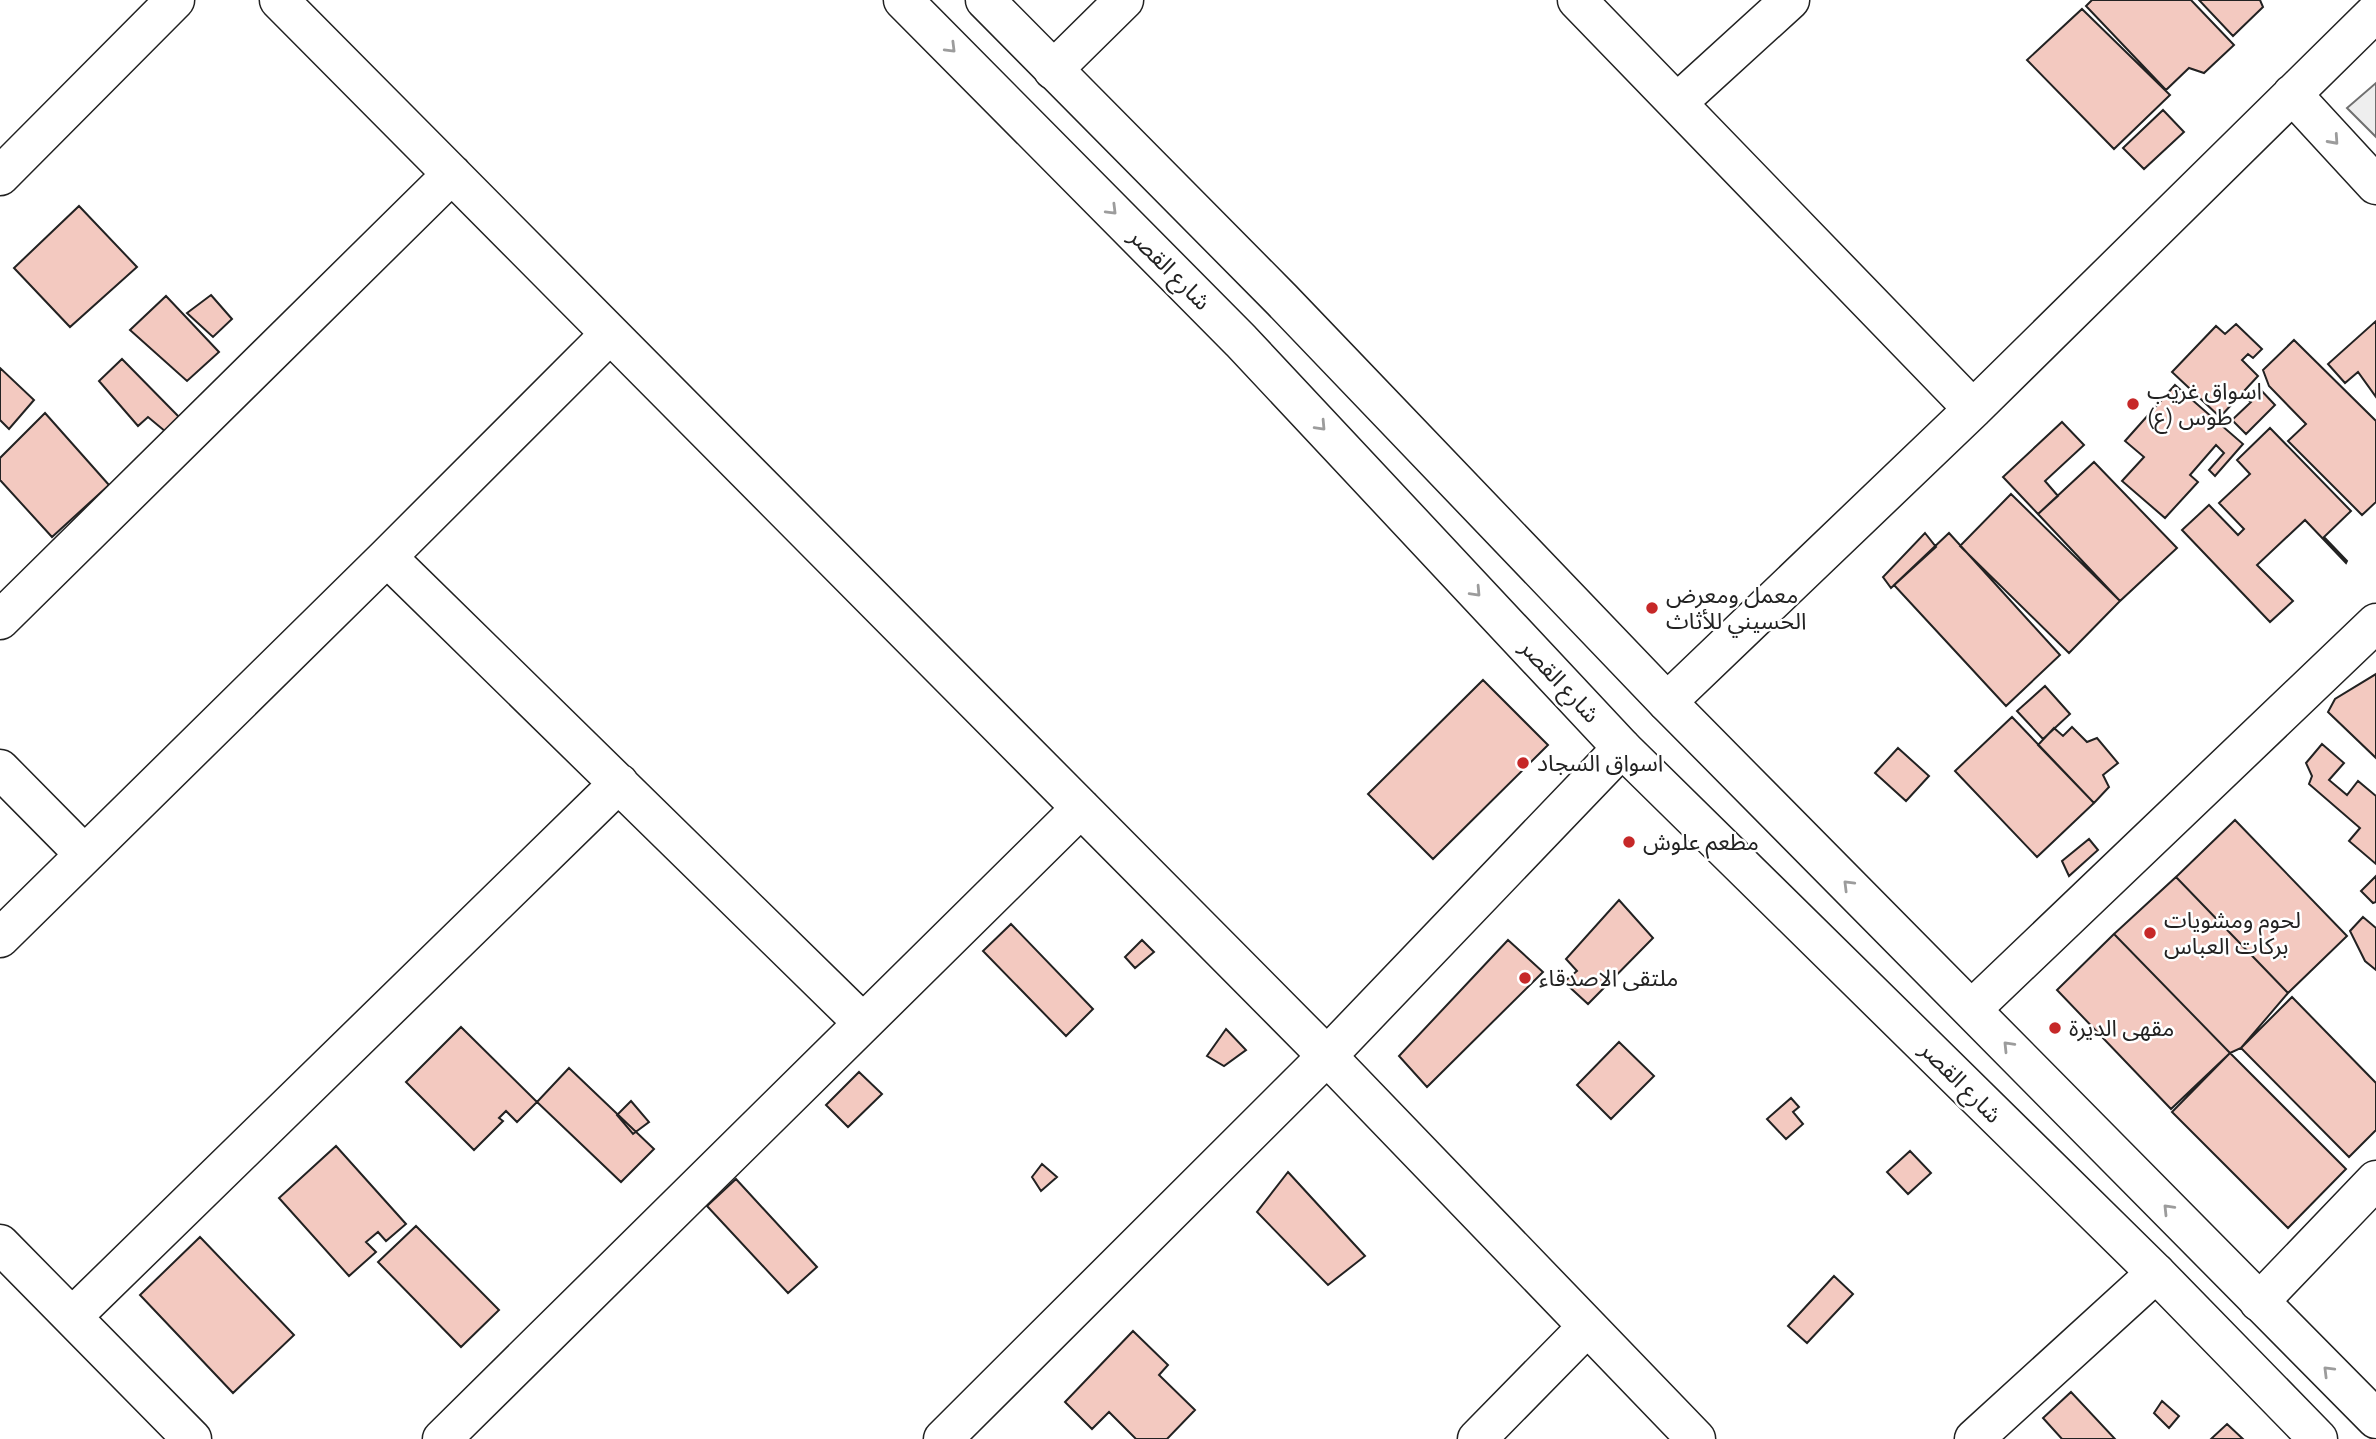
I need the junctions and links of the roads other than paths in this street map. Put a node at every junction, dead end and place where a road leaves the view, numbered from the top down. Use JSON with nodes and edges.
{"nodes":[{"id":1,"x":175,"y":0,"type":"edge"},
{"id":2,"x":279,"y":0,"type":"edge"},
{"id":3,"x":903,"y":0,"type":"edge"},
{"id":4,"x":985,"y":0,"type":"edge"},
{"id":5,"x":1124,"y":0,"type":"edge"},
{"id":6,"x":1577,"y":0,"type":"edge"},
{"id":7,"x":1790,"y":0,"type":"edge"},
{"id":8,"x":2376,"y":12,"type":"edge"},
{"id":9,"x":1053,"y":70,"type":"junction"},
{"id":10,"x":2292,"y":94,"type":"junction"},
{"id":11,"x":1677,"y":103,"type":"junction"},
{"id":12,"x":452,"y":174,"type":"junction"},
{"id":13,"x":0,"y":176,"type":"edge"},
{"id":14,"x":2376,"y":185,"type":"edge"},
{"id":15,"x":1215,"y":233,"type":"junction"},
{"id":16,"x":1172,"y":271,"type":"junction"},
{"id":17,"x":610,"y":334,"type":"junction"},
{"id":18,"x":1327,"y":347,"type":"junction"},
{"id":19,"x":1285,"y":388,"type":"junction"},
{"id":20,"x":1973,"y":409,"type":"junction"},
{"id":21,"x":387,"y":557,"type":"junction"},
{"id":22,"x":0,"y":621,"type":"edge"},
{"id":23,"x":2376,"y":623,"type":"edge"},
{"id":24,"x":1667,"y":702,"type":"junction"},
{"id":25,"x":1622,"y":748,"type":"junction"},
{"id":26,"x":0,"y":769,"type":"edge"},
{"id":27,"x":619,"y":783,"type":"junction"},
{"id":28,"x":1081,"y":808,"type":"junction"},
{"id":29,"x":84,"y":854,"type":"junction"},
{"id":30,"x":0,"y":938,"type":"edge"},
{"id":31,"x":1972,"y":1009,"type":"junction"},
{"id":32,"x":863,"y":1023,"type":"junction"},
{"id":33,"x":1327,"y":1056,"type":"junction"},
{"id":34,"x":2376,"y":1180,"type":"edge"},
{"id":35,"x":3,"y":1251,"type":"edge"},
{"id":36,"x":2156,"y":1273,"type":"junction"},
{"id":37,"x":2259,"y":1302,"type":"junction"},
{"id":38,"x":72,"y":1317,"type":"junction"},
{"id":39,"x":1587,"y":1327,"type":"junction"},
{"id":40,"x":2376,"y":1419,"type":"edge"},
{"id":41,"x":192,"y":1439,"type":"edge"},
{"id":42,"x":443,"y":1439,"type":"edge"},
{"id":43,"x":943,"y":1439,"type":"edge"},
{"id":44,"x":1477,"y":1439,"type":"edge"},
{"id":45,"x":1696,"y":1439,"type":"edge"},
{"id":46,"x":1973,"y":1439,"type":"edge"},
{"id":47,"x":2318,"y":1439,"type":"edge"}],
"edges":[{"from":1,"to":13,"type":"street"},
{"from":2,"to":12,"type":"street"},
{"from":3,"to":16,"type":"street","name":"شارع القصر","one_way":true},
{"from":4,"to":9,"type":"street"},
{"from":5,"to":9,"type":"street"},
{"from":6,"to":11,"type":"street"},
{"from":7,"to":11,"type":"street"},
{"from":8,"to":10,"type":"street"},
{"from":9,"to":15,"type":"street"},
{"from":10,"to":14,"type":"street","one_way":true},
{"from":10,"to":20,"type":"street"},
{"from":11,"to":20,"type":"street"},
{"from":12,"to":17,"type":"street"},
{"from":12,"to":22,"type":"street"},
{"from":15,"to":16,"type":"street"},
{"from":15,"to":18,"type":"street"},
{"from":16,"to":19,"type":"street","name":"شارع القصر"},
{"from":17,"to":21,"type":"street"},
{"from":17,"to":28,"type":"street"},
{"from":18,"to":19,"type":"street"},
{"from":18,"to":24,"type":"street"},
{"from":19,"to":25,"type":"street","name":"شارع القصر","one_way":true},
{"from":20,"to":24,"type":"street"},
{"from":21,"to":27,"type":"street"},
{"from":21,"to":29,"type":"street"},
{"from":23,"to":31,"type":"street"},
{"from":31,"to":24,"type":"street","one_way":true},
{"from":25,"to":33,"type":"street"},
{"from":25,"to":36,"type":"street","name":"شارع القصر"},
{"from":26,"to":29,"type":"street"},
{"from":27,"to":32,"type":"street"},
{"from":27,"to":38,"type":"street"},
{"from":28,"to":32,"type":"street"},
{"from":28,"to":33,"type":"street"},
{"from":29,"to":30,"type":"street"},
{"from":37,"to":31,"type":"street","one_way":true},
{"from":32,"to":42,"type":"street"},
{"from":33,"to":39,"type":"street"},
{"from":33,"to":43,"type":"street"},
{"from":34,"to":37,"type":"street"},
{"from":35,"to":38,"type":"street"},
{"from":36,"to":46,"type":"street"},
{"from":36,"to":47,"type":"street","name":"شارع القصر"},
{"from":40,"to":37,"type":"street","one_way":true},
{"from":38,"to":41,"type":"street"},
{"from":39,"to":44,"type":"street"},
{"from":39,"to":45,"type":"street"}]}
